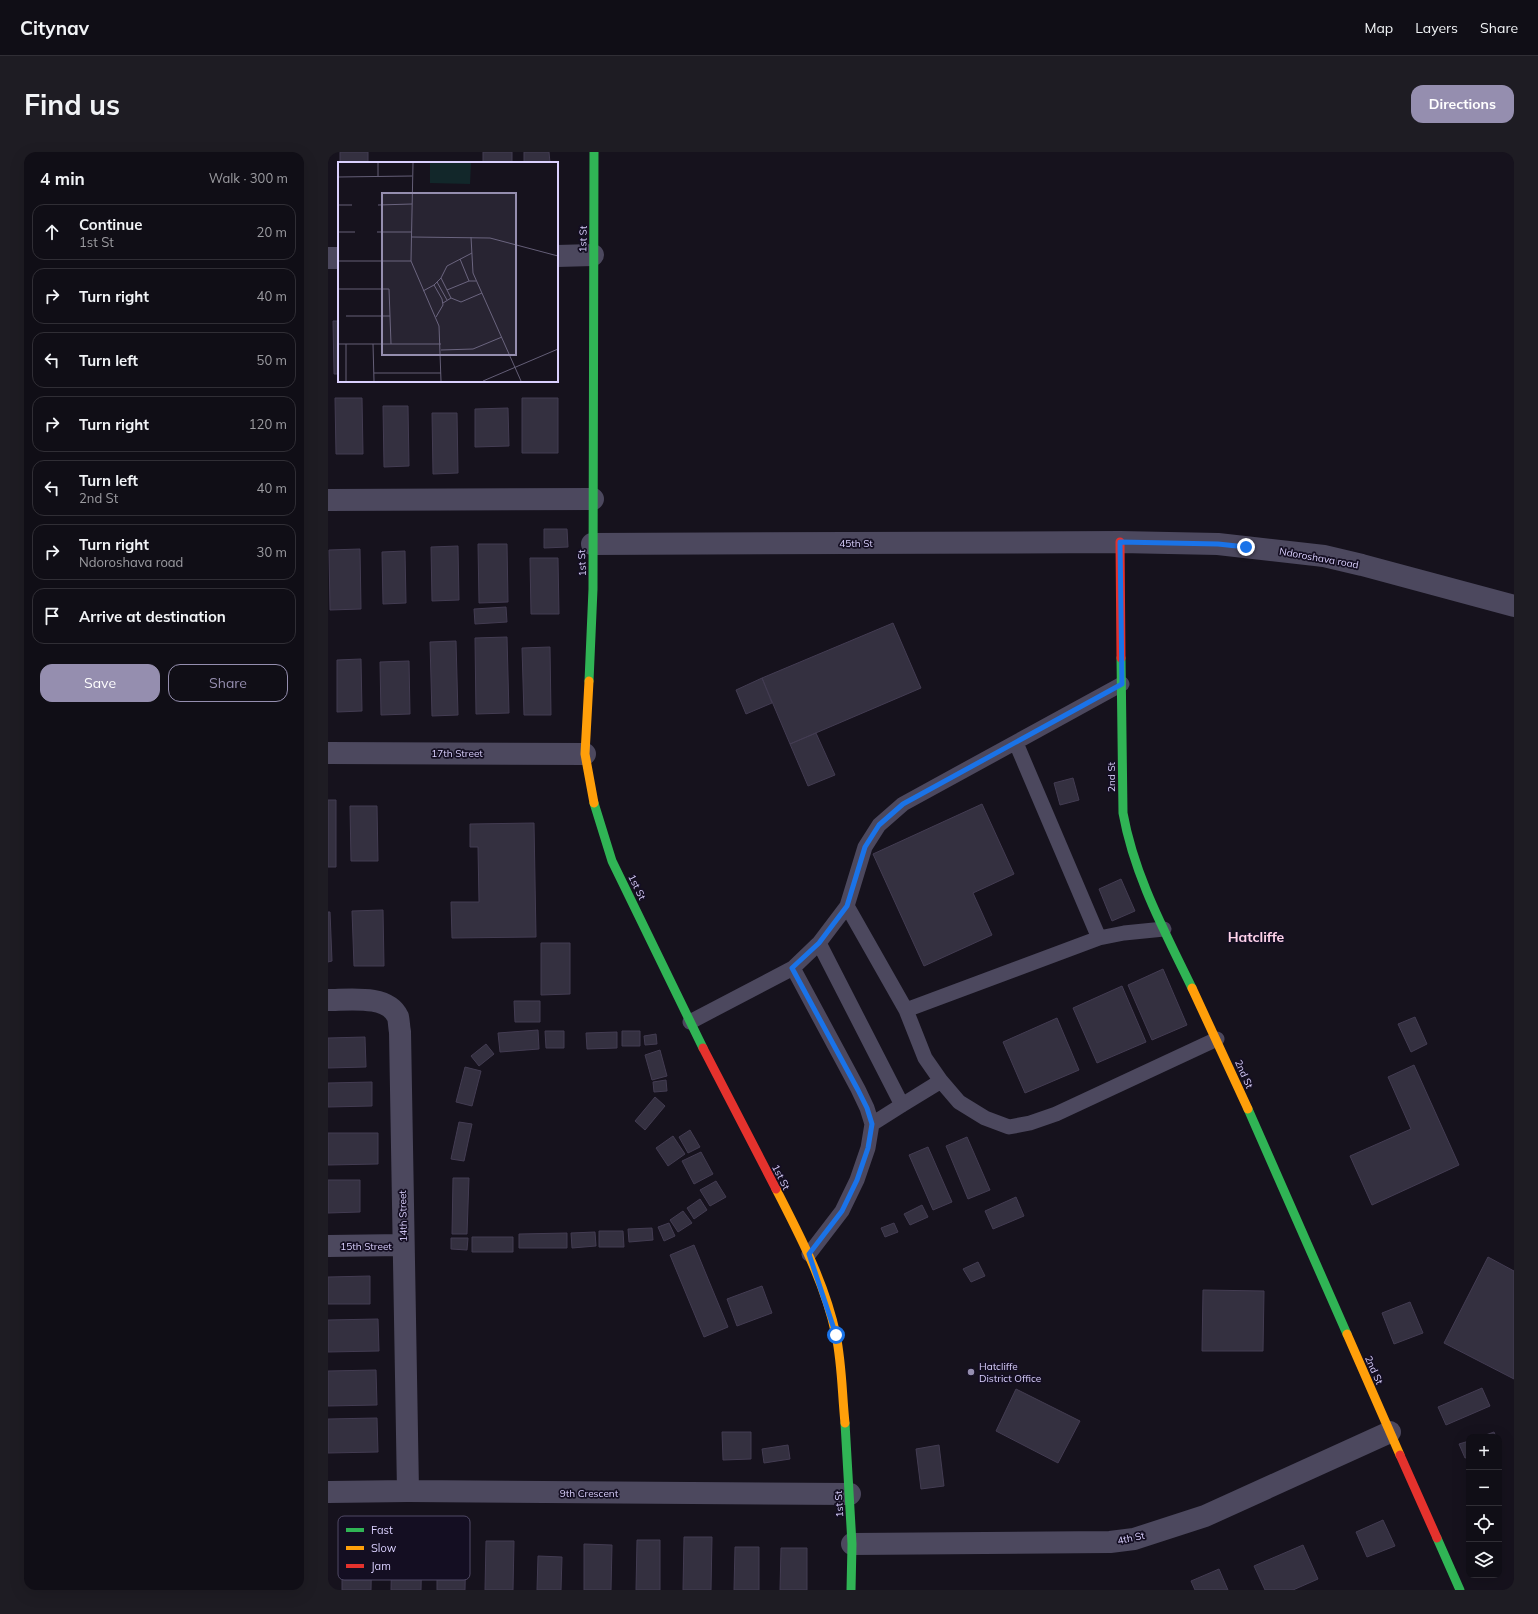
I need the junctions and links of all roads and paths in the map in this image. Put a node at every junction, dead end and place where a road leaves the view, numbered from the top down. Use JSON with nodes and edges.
{"nodes":[{"id":1,"x":594,"y":152,"type":"edge"},
{"id":2,"x":594,"y":255,"type":"junction"},
{"id":3,"x":558,"y":256,"type":"edge"},
{"id":4,"x":593,"y":499,"type":"junction"},
{"id":5,"x":328,"y":500,"type":"edge"},
{"id":6,"x":1120,"y":542,"type":"junction"},
{"id":7,"x":592,"y":544,"type":"junction"},
{"id":8,"x":1514,"y":606,"type":"edge"},
{"id":9,"x":1122,"y":684,"type":"junction"},
{"id":10,"x":1016,"y":743,"type":"junction"},
{"id":11,"x":328,"y":753,"type":"edge"},
{"id":12,"x":585,"y":754,"type":"junction"},
{"id":13,"x":847,"y":906,"type":"junction"},
{"id":14,"x":1164,"y":929,"type":"junction"},
{"id":15,"x":1099,"y":938,"type":"junction"},
{"id":16,"x":819,"y":943,"type":"junction"},
{"id":17,"x":792,"y":968,"type":"junction"},
{"id":18,"x":328,"y":1000,"type":"edge"},
{"id":19,"x":906,"y":1010,"type":"junction"},
{"id":20,"x":690,"y":1022,"type":"junction"},
{"id":21,"x":1217,"y":1040,"type":"junction"},
{"id":22,"x":941,"y":1081,"type":"junction"},
{"id":23,"x":902,"y":1104,"type":"junction"},
{"id":24,"x":872,"y":1124,"type":"junction"},
{"id":25,"x":403,"y":1245,"type":"junction"},
{"id":26,"x":328,"y":1246,"type":"edge"},
{"id":27,"x":809,"y":1254,"type":"junction"},
{"id":28,"x":1390,"y":1432,"type":"junction"},
{"id":29,"x":408,"y":1491,"type":"junction"},
{"id":30,"x":328,"y":1492,"type":"edge"},
{"id":31,"x":850,"y":1494,"type":"junction"},
{"id":32,"x":852,"y":1544,"type":"junction"},
{"id":33,"x":851,"y":1590,"type":"edge"},
{"id":34,"x":1460,"y":1590,"type":"edge"}],
"edges":[{"from":1,"to":2,"type":"street","name":"1st St"},
{"from":2,"to":3,"type":"street"},
{"from":2,"to":4,"type":"street","name":"1st St"},
{"from":4,"to":5,"type":"street"},
{"from":4,"to":7,"type":"street","name":"1st St"},
{"from":6,"to":7,"type":"street","name":"45th St"},
{"from":6,"to":8,"type":"street","name":"Ndoroshava road"},
{"from":6,"to":9,"type":"street","name":"2nd St"},
{"from":7,"to":12,"type":"street","name":"1st St"},
{"from":9,"to":10,"type":"lane"},
{"from":9,"to":14,"type":"street","name":"2nd St"},
{"from":10,"to":13,"type":"lane"},
{"from":10,"to":15,"type":"lane"},
{"from":11,"to":12,"type":"street","name":"17th Street"},
{"from":12,"to":20,"type":"street","name":"1st St"},
{"from":13,"to":16,"type":"lane"},
{"from":13,"to":19,"type":"lane"},
{"from":14,"to":15,"type":"lane"},
{"from":14,"to":21,"type":"street","name":"2nd St"},
{"from":15,"to":19,"type":"lane"},
{"from":16,"to":17,"type":"lane"},
{"from":16,"to":23,"type":"lane"},
{"from":17,"to":20,"type":"lane"},
{"from":17,"to":24,"type":"lane"},
{"from":18,"to":25,"type":"street","name":"14th Street"},
{"from":19,"to":22,"type":"lane"},
{"from":20,"to":27,"type":"street","name":"1st St"},
{"from":21,"to":22,"type":"lane"},
{"from":21,"to":28,"type":"street","name":"2nd St"},
{"from":22,"to":23,"type":"lane"},
{"from":23,"to":24,"type":"lane"},
{"from":24,"to":27,"type":"lane"},
{"from":25,"to":26,"type":"street","name":"15th Street"},
{"from":25,"to":29,"type":"street","name":"14th Street"},
{"from":27,"to":31,"type":"street","name":"1st St"},
{"from":28,"to":32,"type":"street","name":"4th St"},
{"from":28,"to":34,"type":"street","name":"2nd St"},
{"from":29,"to":30,"type":"street","name":"9th Crescent"},
{"from":29,"to":31,"type":"street","name":"9th Crescent"},
{"from":31,"to":32,"type":"street","name":"1st St"},
{"from":32,"to":33,"type":"street","name":"1st St"}]}
